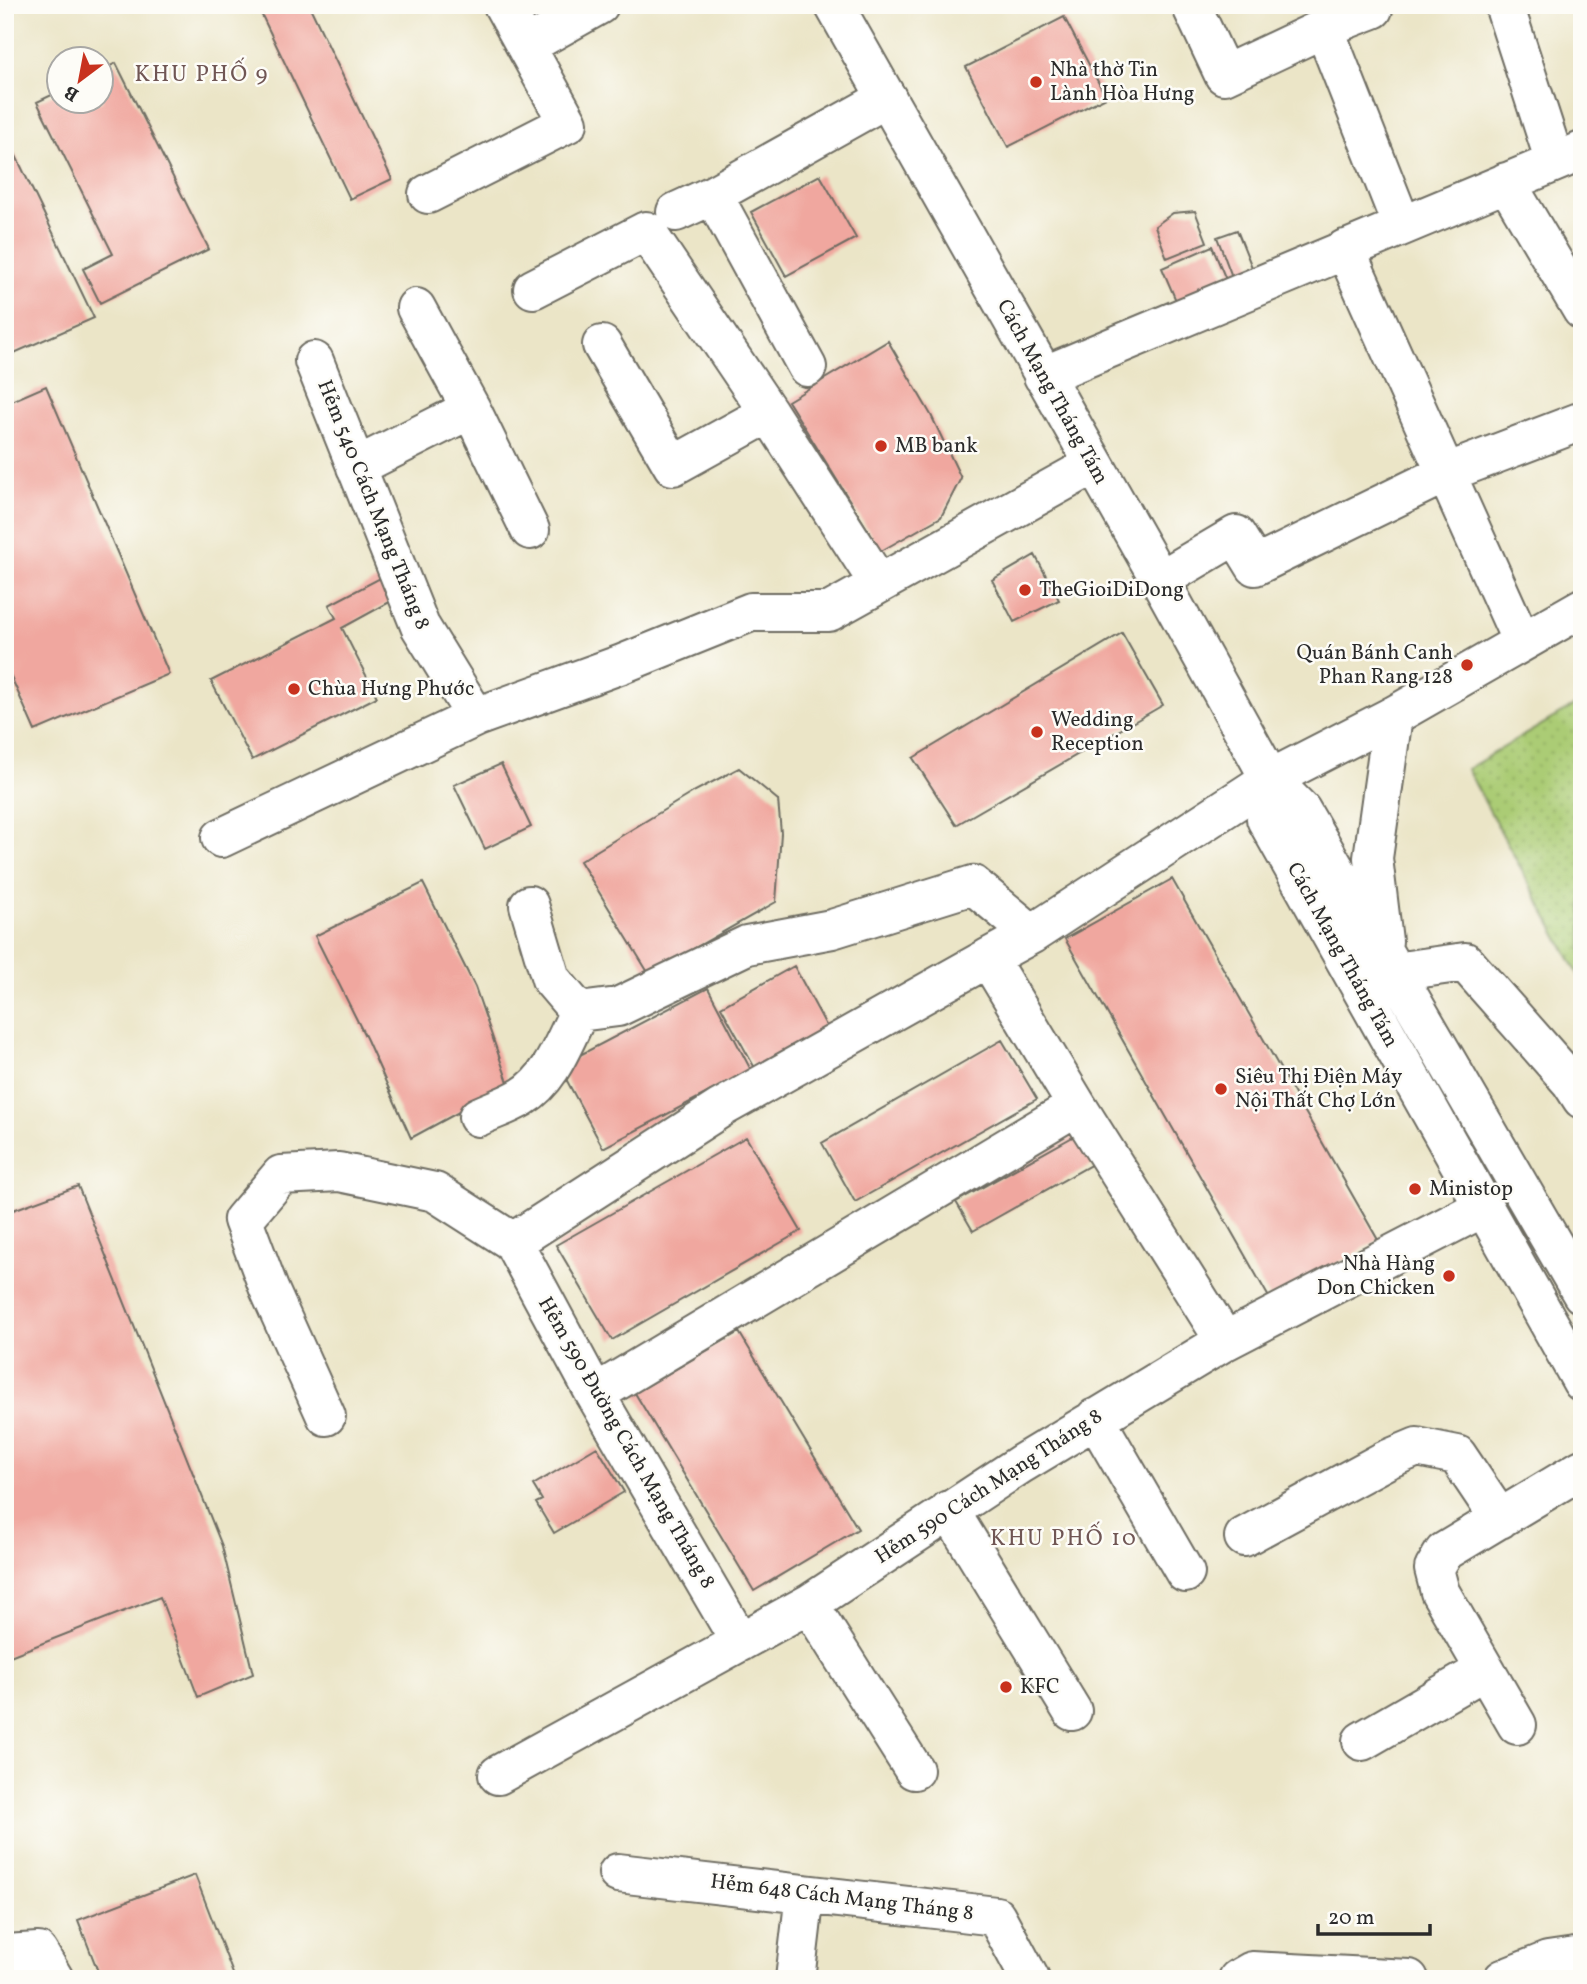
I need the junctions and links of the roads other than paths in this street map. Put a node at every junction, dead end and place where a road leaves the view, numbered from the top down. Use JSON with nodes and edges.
{"nodes":[{"id":1,"x":503,"y":5,"type":"edge"},
{"id":2,"x":599,"y":5,"type":"edge"},
{"id":3,"x":1191,"y":5,"type":"edge"},
{"id":4,"x":1372,"y":5,"type":"edge"},
{"id":5,"x":1503,"y":5,"type":"edge"},
{"id":6,"x":841,"y":7,"type":"edge"},
{"id":7,"x":1324,"y":28,"type":"junction"},
{"id":8,"x":526,"y":47,"type":"junction"},
{"id":9,"x":887,"y":98,"type":"junction"},
{"id":10,"x":1568,"y":156,"type":"edge"},
{"id":11,"x":1506,"y":182,"type":"junction"},
{"id":12,"x":428,"y":194,"type":"dead end"},
{"id":13,"x":713,"y":195,"type":"junction"},
{"id":14,"x":661,"y":222,"type":"junction"},
{"id":15,"x":1402,"y":226,"type":"junction"},
{"id":16,"x":1345,"y":249,"type":"junction"},
{"id":17,"x":533,"y":289,"type":"dead end"},
{"id":18,"x":416,"y":308,"type":"dead end"},
{"id":19,"x":1582,"y":310,"type":"edge"},
{"id":20,"x":602,"y":345,"type":"dead end"},
{"id":21,"x":314,"y":361,"type":"dead end"},
{"id":22,"x":807,"y":367,"type":"dead end"},
{"id":23,"x":1043,"y":376,"type":"junction"},
{"id":24,"x":471,"y":409,"type":"junction"},
{"id":25,"x":769,"y":413,"type":"junction"},
{"id":26,"x":1582,"y":421,"type":"edge"},
{"id":27,"x":1093,"y":465,"type":"junction"},
{"id":28,"x":356,"y":467,"type":"junction"},
{"id":29,"x":1446,"y":474,"type":"junction"},
{"id":30,"x":530,"y":530,"type":"dead end"},
{"id":31,"x":1160,"y":580,"type":"junction"},
{"id":32,"x":879,"y":584,"type":"junction"},
{"id":33,"x":1582,"y":608,"type":"edge"},
{"id":34,"x":1522,"y":642,"type":"junction"},
{"id":35,"x":1393,"y":716,"type":"junction"},
{"id":36,"x":476,"y":717,"type":"junction"},
{"id":37,"x":1270,"y":779,"type":"junction"},
{"id":38,"x":221,"y":838,"type":"dead end"},
{"id":39,"x":529,"y":905,"type":"dead end"},
{"id":40,"x":1032,"y":934,"type":"junction"},
{"id":41,"x":988,"y":958,"type":"junction"},
{"id":42,"x":1389,"y":965,"type":"junction"},
{"id":43,"x":579,"y":1012,"type":"junction"},
{"id":44,"x":1582,"y":1099,"type":"edge"},
{"id":45,"x":1077,"y":1106,"type":"junction"},
{"id":46,"x":478,"y":1117,"type":"dead end"},
{"id":47,"x":1484,"y":1207,"type":"junction"},
{"id":48,"x":513,"y":1242,"type":"junction"},
{"id":49,"x":1582,"y":1294,"type":"edge"},
{"id":50,"x":1225,"y":1341,"type":"junction"},
{"id":51,"x":1582,"y":1382,"type":"edge"},
{"id":52,"x":595,"y":1394,"type":"junction"},
{"id":53,"x":326,"y":1416,"type":"dead end"},
{"id":54,"x":1094,"y":1418,"type":"junction"},
{"id":55,"x":1582,"y":1469,"type":"edge"},
{"id":56,"x":949,"y":1510,"type":"junction"},
{"id":57,"x":1500,"y":1519,"type":"junction"},
{"id":58,"x":1244,"y":1537,"type":"dead end"},
{"id":59,"x":1185,"y":1573,"type":"dead end"},
{"id":60,"x":809,"y":1604,"type":"junction"},
{"id":61,"x":740,"y":1643,"type":"junction"},
{"id":62,"x":1485,"y":1671,"type":"junction"},
{"id":63,"x":1072,"y":1711,"type":"dead end"},
{"id":64,"x":1517,"y":1725,"type":"dead end"},
{"id":65,"x":1362,"y":1741,"type":"dead end"},
{"id":66,"x":914,"y":1770,"type":"dead end"},
{"id":67,"x":498,"y":1775,"type":"dead end"},
{"id":68,"x":618,"y":1873,"type":"dead end"},
{"id":69,"x":805,"y":1894,"type":"junction"},
{"id":70,"x":5,"y":1954,"type":"edge"},
{"id":71,"x":1582,"y":1956,"type":"edge"},
{"id":72,"x":54,"y":1979,"type":"edge"},
{"id":73,"x":795,"y":1979,"type":"edge"},
{"id":74,"x":1030,"y":1979,"type":"edge"},
{"id":75,"x":1238,"y":1979,"type":"edge"},
{"id":76,"x":1409,"y":1979,"type":"edge"},
{"id":77,"x":1503,"y":1979,"type":"edge"}],
"edges":[{"from":1,"to":8,"type":"street"},
{"from":2,"to":8,"type":"street"},
{"from":3,"to":7,"type":"street"},
{"from":4,"to":7,"type":"street"},
{"from":5,"to":10,"type":"street"},
{"from":6,"to":9,"type":"street","name":"Cách Mạng Tháng Tám"},
{"from":7,"to":15,"type":"street"},
{"from":8,"to":12,"type":"street"},
{"from":9,"to":13,"type":"street"},
{"from":9,"to":23,"type":"street","name":"Cách Mạng Tháng Tám"},
{"from":10,"to":11,"type":"street"},
{"from":11,"to":15,"type":"street"},
{"from":11,"to":19,"type":"street"},
{"from":13,"to":14,"type":"street"},
{"from":13,"to":22,"type":"street"},
{"from":14,"to":17,"type":"street"},
{"from":14,"to":25,"type":"street"},
{"from":15,"to":16,"type":"street"},
{"from":16,"to":23,"type":"street"},
{"from":16,"to":29,"type":"street"},
{"from":18,"to":24,"type":"street"},
{"from":20,"to":25,"type":"street"},
{"from":21,"to":28,"type":"street","name":"Hẻm 540 Cách Mạng Tháng 8"},
{"from":23,"to":27,"type":"street","name":"Cách Mạng Tháng Tám"},
{"from":24,"to":28,"type":"street"},
{"from":24,"to":30,"type":"street"},
{"from":25,"to":32,"type":"street"},
{"from":26,"to":29,"type":"street"},
{"from":27,"to":31,"type":"street","name":"Cách Mạng Tháng Tám"},
{"from":27,"to":32,"type":"street"},
{"from":28,"to":36,"type":"street","name":"Hẻm 540 Cách Mạng Tháng 8"},
{"from":29,"to":31,"type":"street"},
{"from":29,"to":34,"type":"street"},
{"from":31,"to":37,"type":"street","name":"Cách Mạng Tháng Tám"},
{"from":32,"to":36,"type":"street"},
{"from":33,"to":34,"type":"street"},
{"from":34,"to":35,"type":"street"},
{"from":35,"to":37,"type":"street"},
{"from":35,"to":42,"type":"street"},
{"from":36,"to":38,"type":"street"},
{"from":37,"to":40,"type":"street"},
{"from":37,"to":42,"type":"street","name":"Cách Mạng Tháng Tám"},
{"from":37,"to":47,"type":"street","name":"Cách Mạng Tháng Tám"},
{"from":39,"to":43,"type":"street"},
{"from":40,"to":41,"type":"street"},
{"from":40,"to":43,"type":"street"},
{"from":41,"to":45,"type":"street"},
{"from":41,"to":48,"type":"street"},
{"from":42,"to":44,"type":"street"},
{"from":42,"to":49,"type":"street","name":"Cách Mạng Tháng Tám"},
{"from":43,"to":46,"type":"street"},
{"from":45,"to":50,"type":"street"},
{"from":45,"to":52,"type":"street"},
{"from":47,"to":50,"type":"street","name":"Hẻm 590 Cách Mạng Tháng 8"},
{"from":47,"to":51,"type":"street","name":"Cách Mạng Tháng Tám"},
{"from":48,"to":52,"type":"street","name":"Hẻm 590 Đường Cách Mạng Tháng 8"},
{"from":48,"to":53,"type":"street"},
{"from":50,"to":54,"type":"street","name":"Hẻm 590 Cách Mạng Tháng 8"},
{"from":52,"to":61,"type":"street","name":"Hẻm 590 Đường Cách Mạng Tháng 8"},
{"from":54,"to":56,"type":"street","name":"Hẻm 590 Cách Mạng Tháng 8"},
{"from":54,"to":59,"type":"street"},
{"from":55,"to":57,"type":"street"},
{"from":56,"to":60,"type":"street","name":"Hẻm 590 Cách Mạng Tháng 8"},
{"from":56,"to":63,"type":"street"},
{"from":57,"to":58,"type":"street"},
{"from":57,"to":62,"type":"street"},
{"from":60,"to":61,"type":"street","name":"Hẻm 590 Cách Mạng Tháng 8"},
{"from":60,"to":66,"type":"street"},
{"from":61,"to":67,"type":"street","name":"Hẻm 590 Cách Mạng Tháng 8"},
{"from":62,"to":64,"type":"street"},
{"from":62,"to":65,"type":"street"},
{"from":68,"to":69,"type":"street","name":"Hẻm 648 Cách Mạng Tháng 8"},
{"from":69,"to":73,"type":"street"},
{"from":69,"to":74,"type":"street","name":"Hẻm 648 Cách Mạng Tháng 8"},
{"from":70,"to":72,"type":"street"},
{"from":71,"to":77,"type":"street"},
{"from":75,"to":76,"type":"street"}]}
